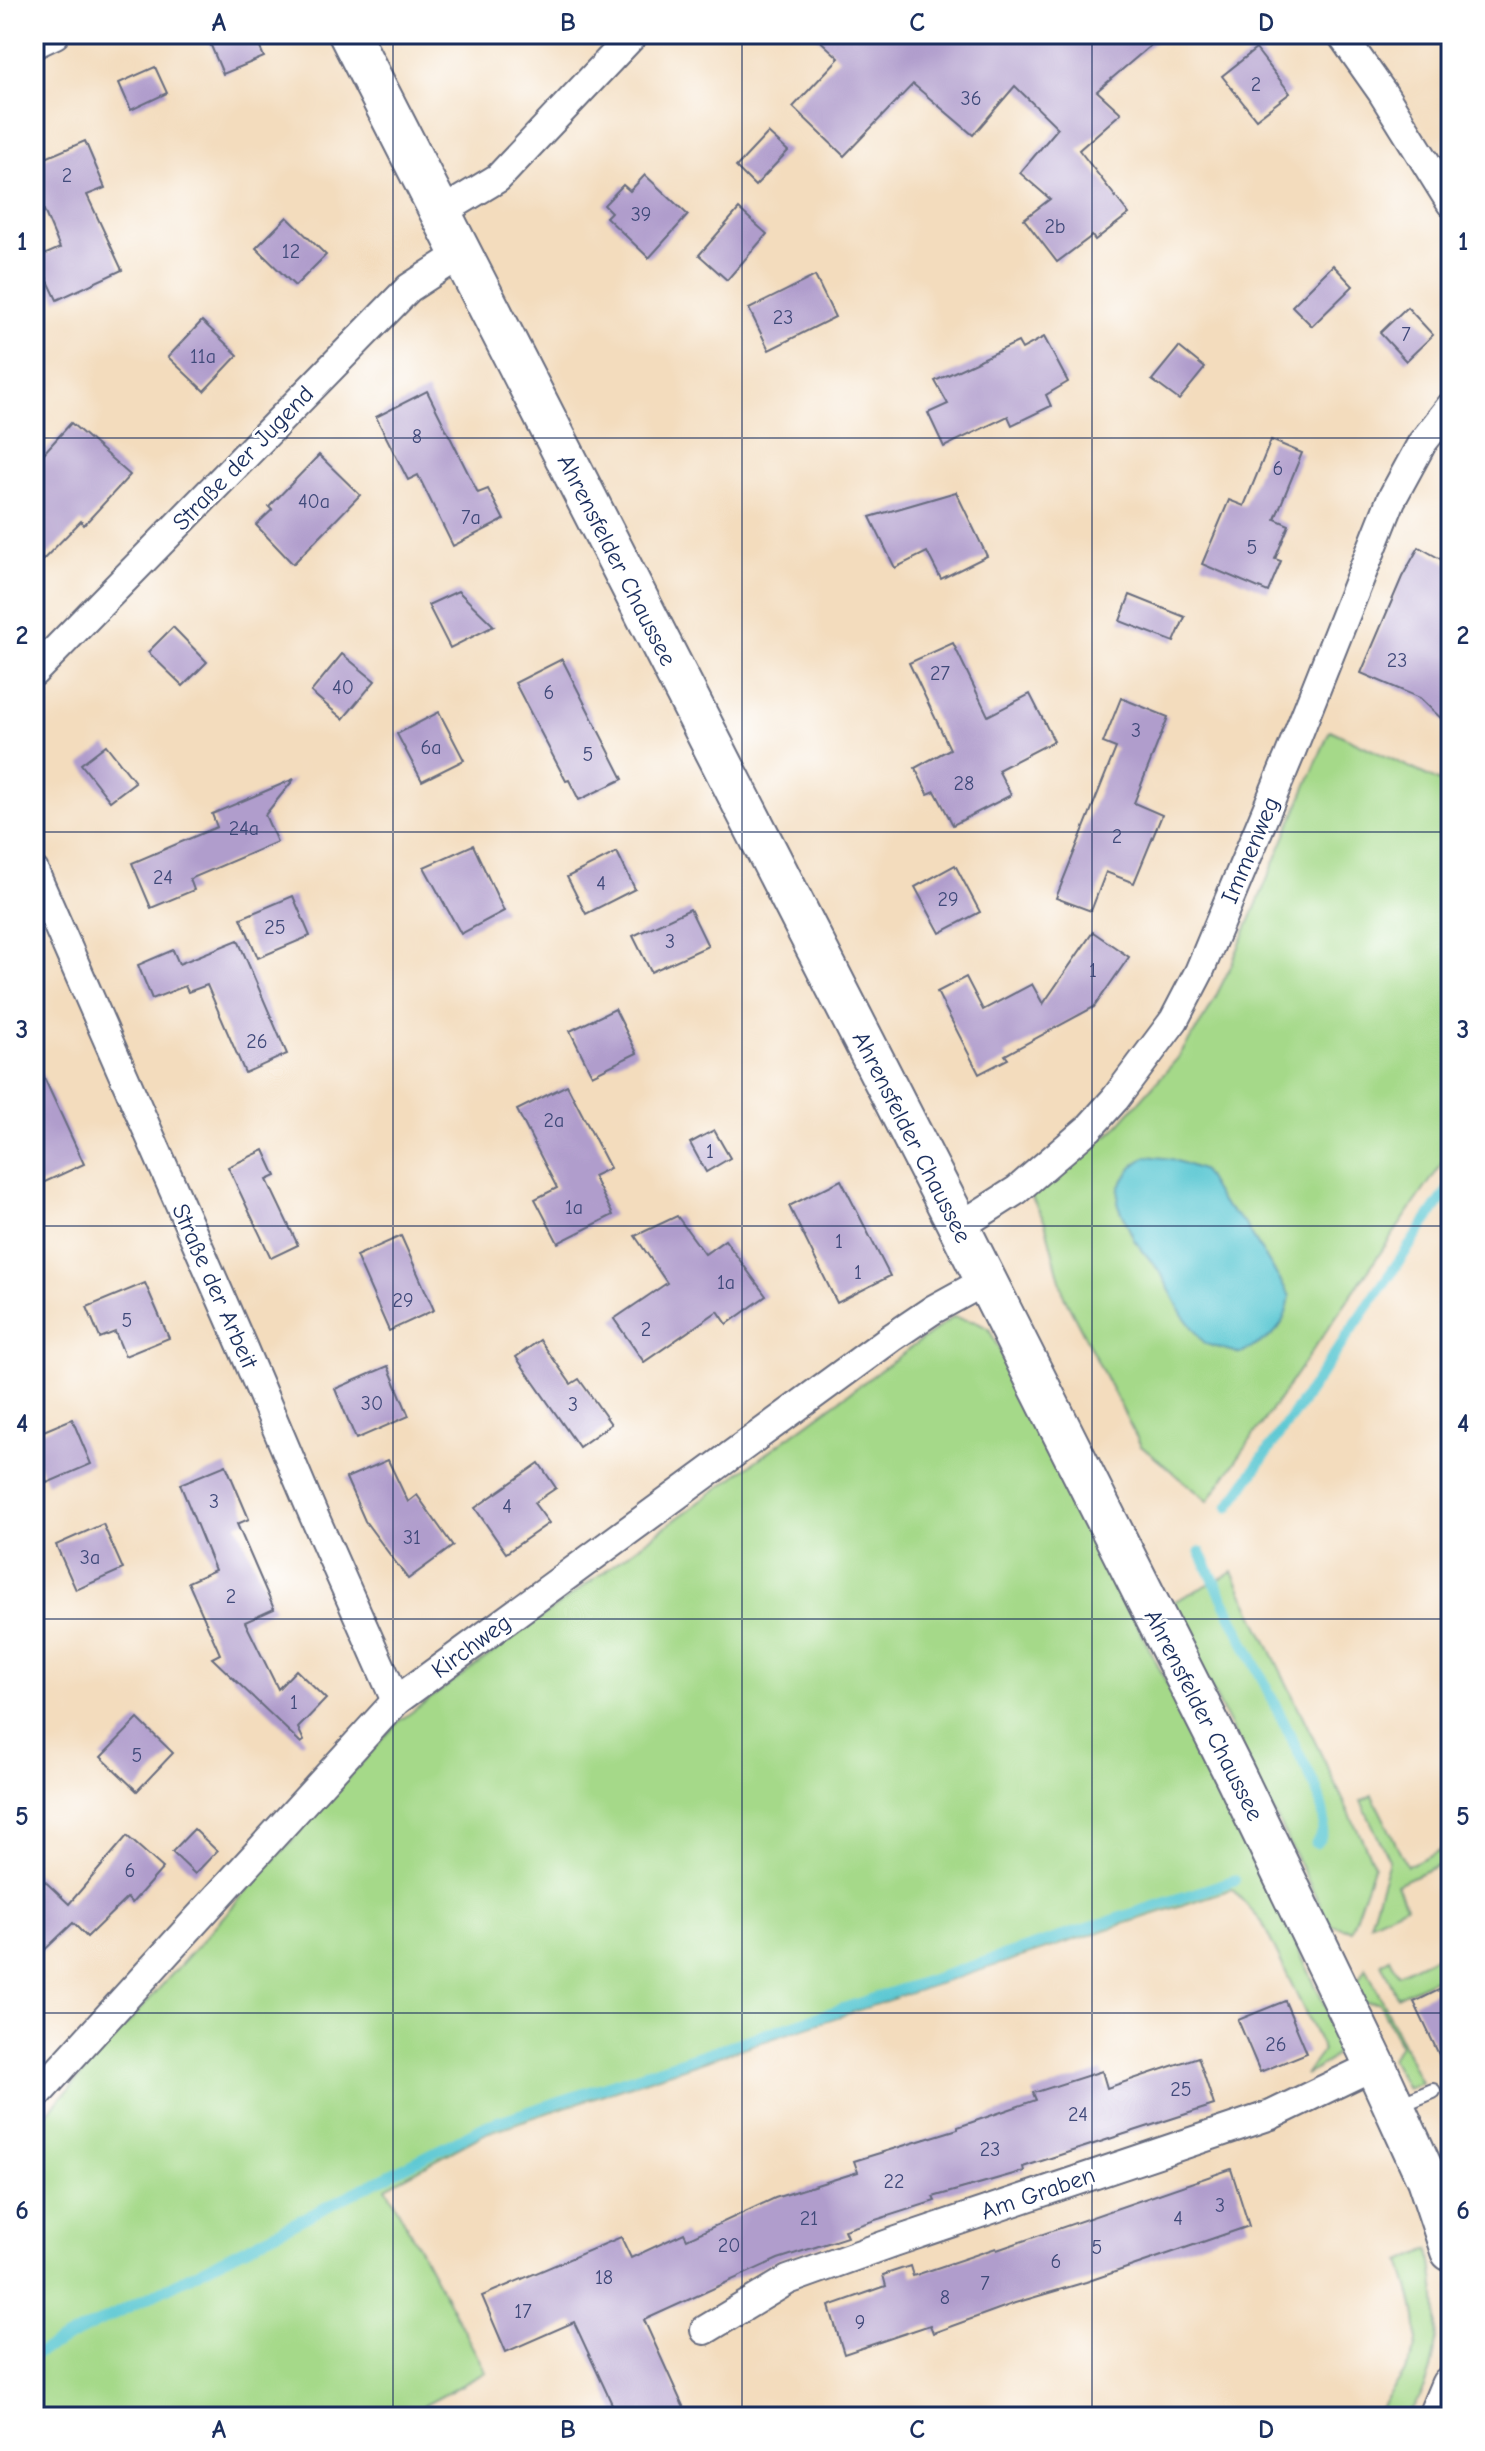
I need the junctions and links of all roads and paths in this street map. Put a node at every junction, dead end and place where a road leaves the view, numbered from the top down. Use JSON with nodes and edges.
{"nodes":[{"id":1,"x":55,"y":34,"type":"edge"},
{"id":2,"x":349,"y":34,"type":"edge"},
{"id":3,"x":634,"y":34,"type":"edge"},
{"id":4,"x":1341,"y":34,"type":"edge"},
{"id":5,"x":34,"y":44,"type":"edge"},
{"id":6,"x":1451,"y":203,"type":"edge"},
{"id":7,"x":440,"y":213,"type":"junction"},
{"id":8,"x":461,"y":254,"type":"junction"},
{"id":9,"x":1451,"y":406,"type":"edge"},
{"id":10,"x":34,"y":672,"type":"edge"},
{"id":11,"x":34,"y":871,"type":"edge"},
{"id":12,"x":959,"y":1227,"type":"junction"},
{"id":13,"x":985,"y":1281,"type":"junction"},
{"id":14,"x":396,"y":1701,"type":"junction"},
{"id":15,"x":1375,"y":2065,"type":"junction"},
{"id":16,"x":1433,"y":2091,"type":"dead end"},
{"id":17,"x":34,"y":2098,"type":"edge"},
{"id":18,"x":1394,"y":2107,"type":"junction"},
{"id":19,"x":1451,"y":2251,"type":"edge"},
{"id":20,"x":705,"y":2330,"type":"dead end"},
{"id":21,"x":1451,"y":2386,"type":"edge"},
{"id":22,"x":1438,"y":2417,"type":"edge"}],
"edges":[{"from":1,"to":5,"type":"street"},
{"from":2,"to":7,"type":"main road","name":"Ahrensfelder Chaussee"},
{"from":3,"to":7,"type":"street"},
{"from":4,"to":6,"type":"street"},
{"from":7,"to":8,"type":"main road","name":"Ahrensfelder Chaussee"},
{"from":8,"to":10,"type":"street","name":"Straße der Jugend"},
{"from":8,"to":12,"type":"main road","name":"Ahrensfelder Chaussee"},
{"from":9,"to":12,"type":"street","name":"Immenweg"},
{"from":11,"to":14,"type":"street","name":"Straße der Arbeit"},
{"from":12,"to":13,"type":"main road","name":"Ahrensfelder Chaussee"},
{"from":13,"to":14,"type":"street","name":"Kirchweg"},
{"from":13,"to":15,"type":"main road","name":"Ahrensfelder Chaussee"},
{"from":14,"to":17,"type":"street","name":"Kirchweg"},
{"from":15,"to":18,"type":"main road","name":"Ahrensfelder Chaussee"},
{"from":15,"to":20,"type":"street","name":"Am Graben"},
{"from":16,"to":18,"type":"lane"},
{"from":18,"to":19,"type":"main road","name":"Ahrensfelder Chaussee"},
{"from":21,"to":22,"type":"main road"}]}
